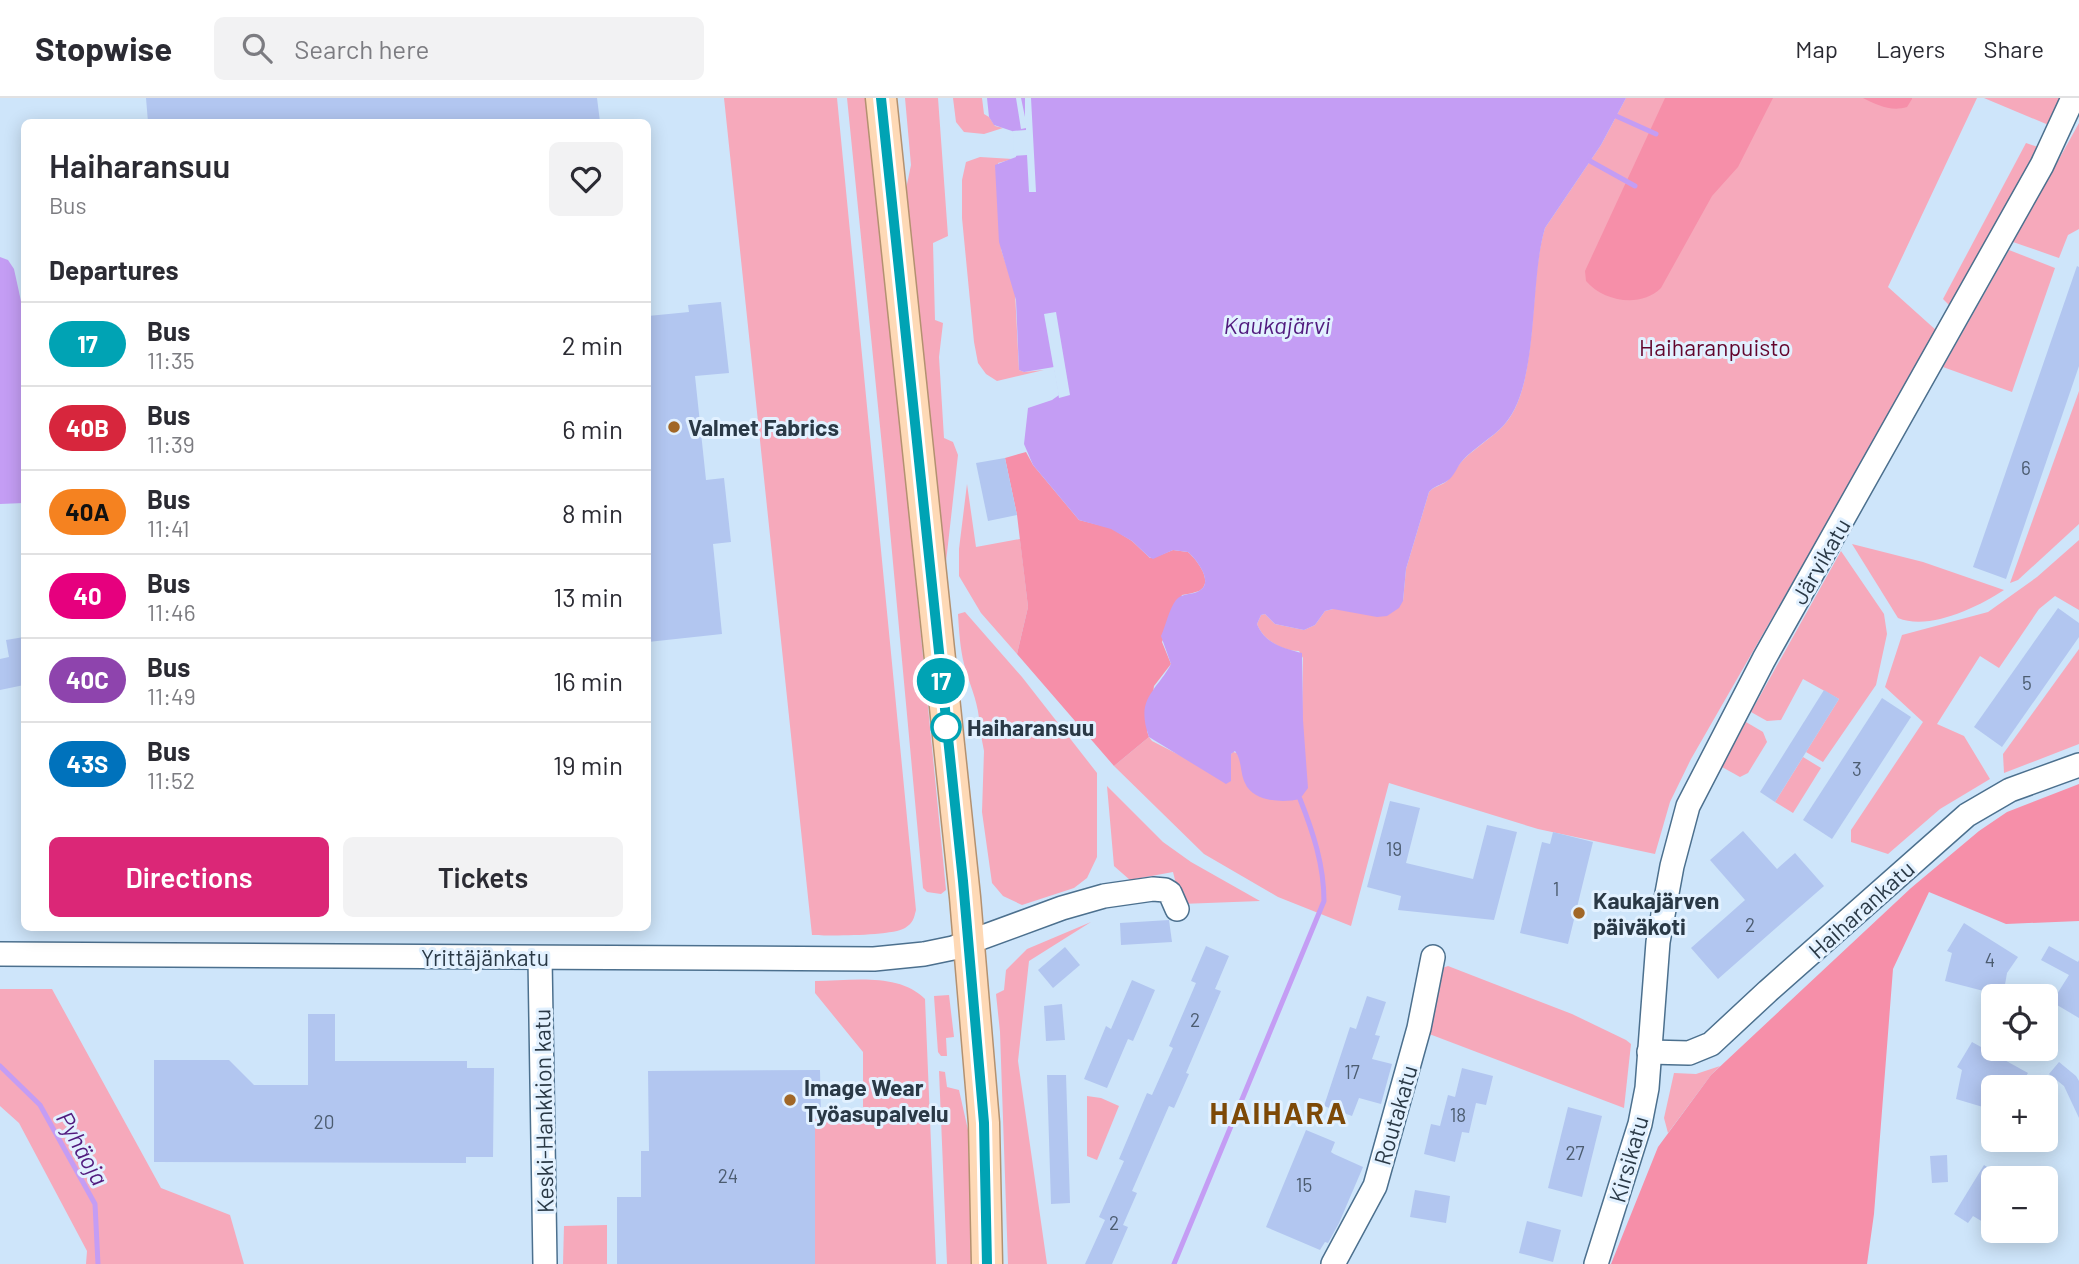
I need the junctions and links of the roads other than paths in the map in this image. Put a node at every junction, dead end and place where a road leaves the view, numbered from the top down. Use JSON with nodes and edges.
{"nodes":[{"id":1,"x":881,"y":98,"type":"edge"},
{"id":2,"x":2073,"y":98,"type":"edge"},
{"id":3,"x":2079,"y":765,"type":"edge"},
{"id":4,"x":1177,"y":909,"type":"dead end"},
{"id":5,"x":969,"y":943,"type":"junction"},
{"id":6,"x":0,"y":954,"type":"edge"},
{"id":7,"x":1433,"y":957,"type":"dead end"},
{"id":8,"x":540,"y":958,"type":"junction"},
{"id":9,"x":1649,"y":1052,"type":"junction"},
{"id":10,"x":545,"y":1264,"type":"edge"},
{"id":11,"x":987,"y":1264,"type":"edge"},
{"id":12,"x":1333,"y":1264,"type":"edge"},
{"id":13,"x":1596,"y":1264,"type":"edge"}],
"edges":[{"from":1,"to":5,"type":"main road"},
{"from":2,"to":9,"type":"street","name":"Järvikatu"},
{"from":3,"to":9,"type":"street","name":"Haiharankatu"},
{"from":4,"to":5,"type":"street"},
{"from":5,"to":8,"type":"street","name":"Yrittäjänkatu"},
{"from":5,"to":11,"type":"main road"},
{"from":6,"to":8,"type":"street","name":"Yrittäjänkatu"},
{"from":7,"to":12,"type":"street","name":"Routakatu"},
{"from":8,"to":10,"type":"street","name":"Keski-Hankkion katu"},
{"from":9,"to":13,"type":"street","name":"Kirsikatu"}]}
